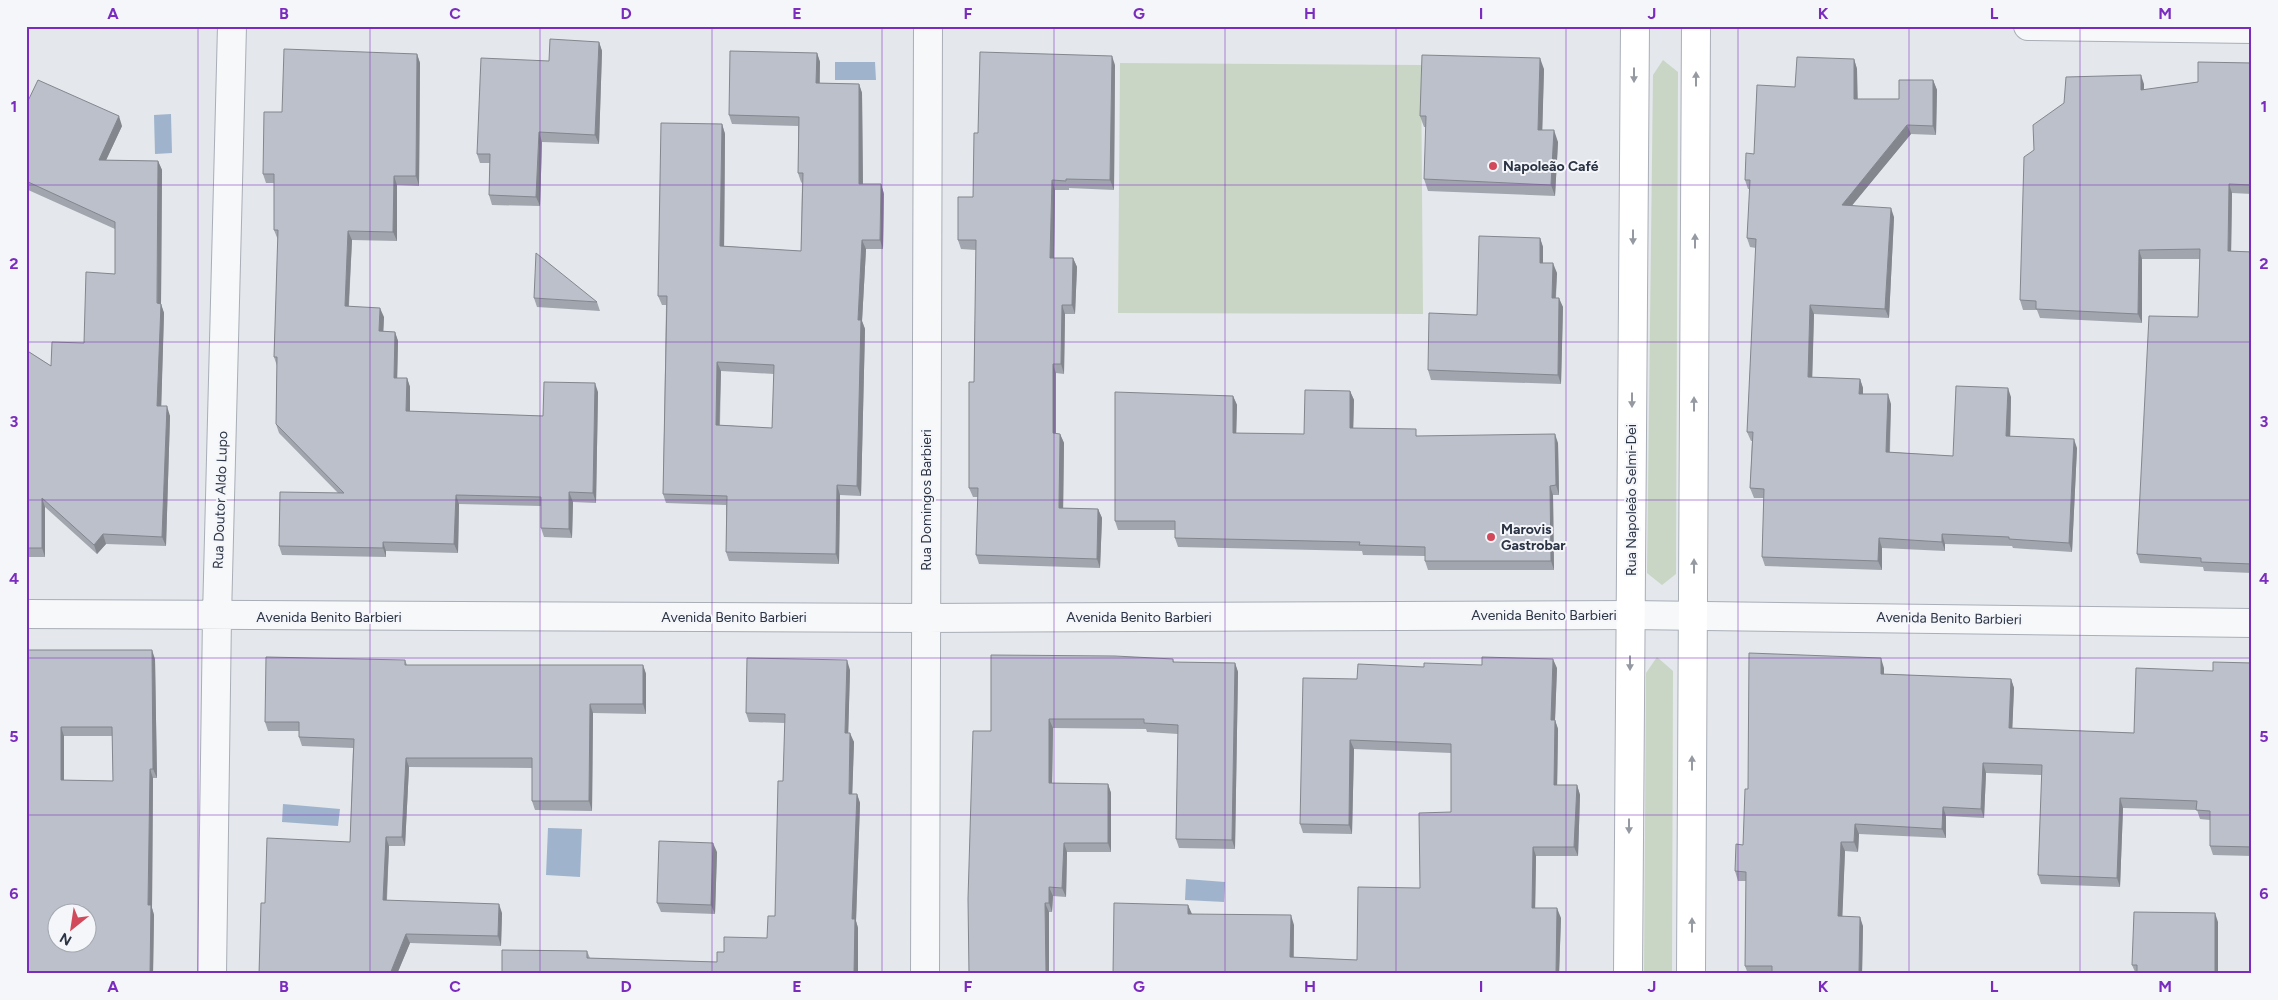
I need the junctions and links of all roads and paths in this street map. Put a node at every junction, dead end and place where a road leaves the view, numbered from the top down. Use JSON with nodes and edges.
{"nodes":[{"id":1,"x":232,"y":26,"type":"edge"},
{"id":2,"x":928,"y":26,"type":"edge"},
{"id":3,"x":1635,"y":26,"type":"edge"},
{"id":4,"x":1696,"y":26,"type":"edge"},
{"id":5,"x":2028,"y":26,"type":"edge"},
{"id":6,"x":2252,"y":29,"type":"edge"},
{"id":7,"x":26,"y":614,"type":"edge"},
{"id":8,"x":1630,"y":615,"type":"junction"},
{"id":9,"x":1693,"y":615,"type":"junction"},
{"id":10,"x":217,"y":616,"type":"junction"},
{"id":11,"x":926,"y":618,"type":"junction"},
{"id":12,"x":2252,"y":622,"type":"edge"},
{"id":13,"x":212,"y":974,"type":"edge"},
{"id":14,"x":925,"y":974,"type":"edge"},
{"id":15,"x":1628,"y":974,"type":"edge"},
{"id":16,"x":1691,"y":974,"type":"edge"}],
"edges":[{"from":1,"to":10,"type":"street","name":"Rua Doutor Aldo Lupo"},
{"from":2,"to":11,"type":"street","name":"Rua Domingos Barbieri"},
{"from":3,"to":8,"type":"main road","name":"Rua Napoleão Selmi-Dei","one_way":true},
{"from":9,"to":4,"type":"main road","one_way":true},
{"from":5,"to":6,"type":"street"},
{"from":7,"to":10,"type":"street","name":"Avenida Benito Barbieri"},
{"from":8,"to":9,"type":"street","name":"Avenida Benito Barbieri"},
{"from":8,"to":11,"type":"street","name":"Avenida Benito Barbieri"},
{"from":8,"to":15,"type":"main road","name":"Rua Napoleão Selmi-Dei","one_way":true},
{"from":9,"to":12,"type":"street","name":"Avenida Benito Barbieri"},
{"from":16,"to":9,"type":"main road","one_way":true},
{"from":10,"to":11,"type":"street","name":"Avenida Benito Barbieri"},
{"from":10,"to":13,"type":"street","name":"Rua Doutor Aldo Lupo"},
{"from":11,"to":14,"type":"street","name":"Rua Domingos Barbieri"}]}
